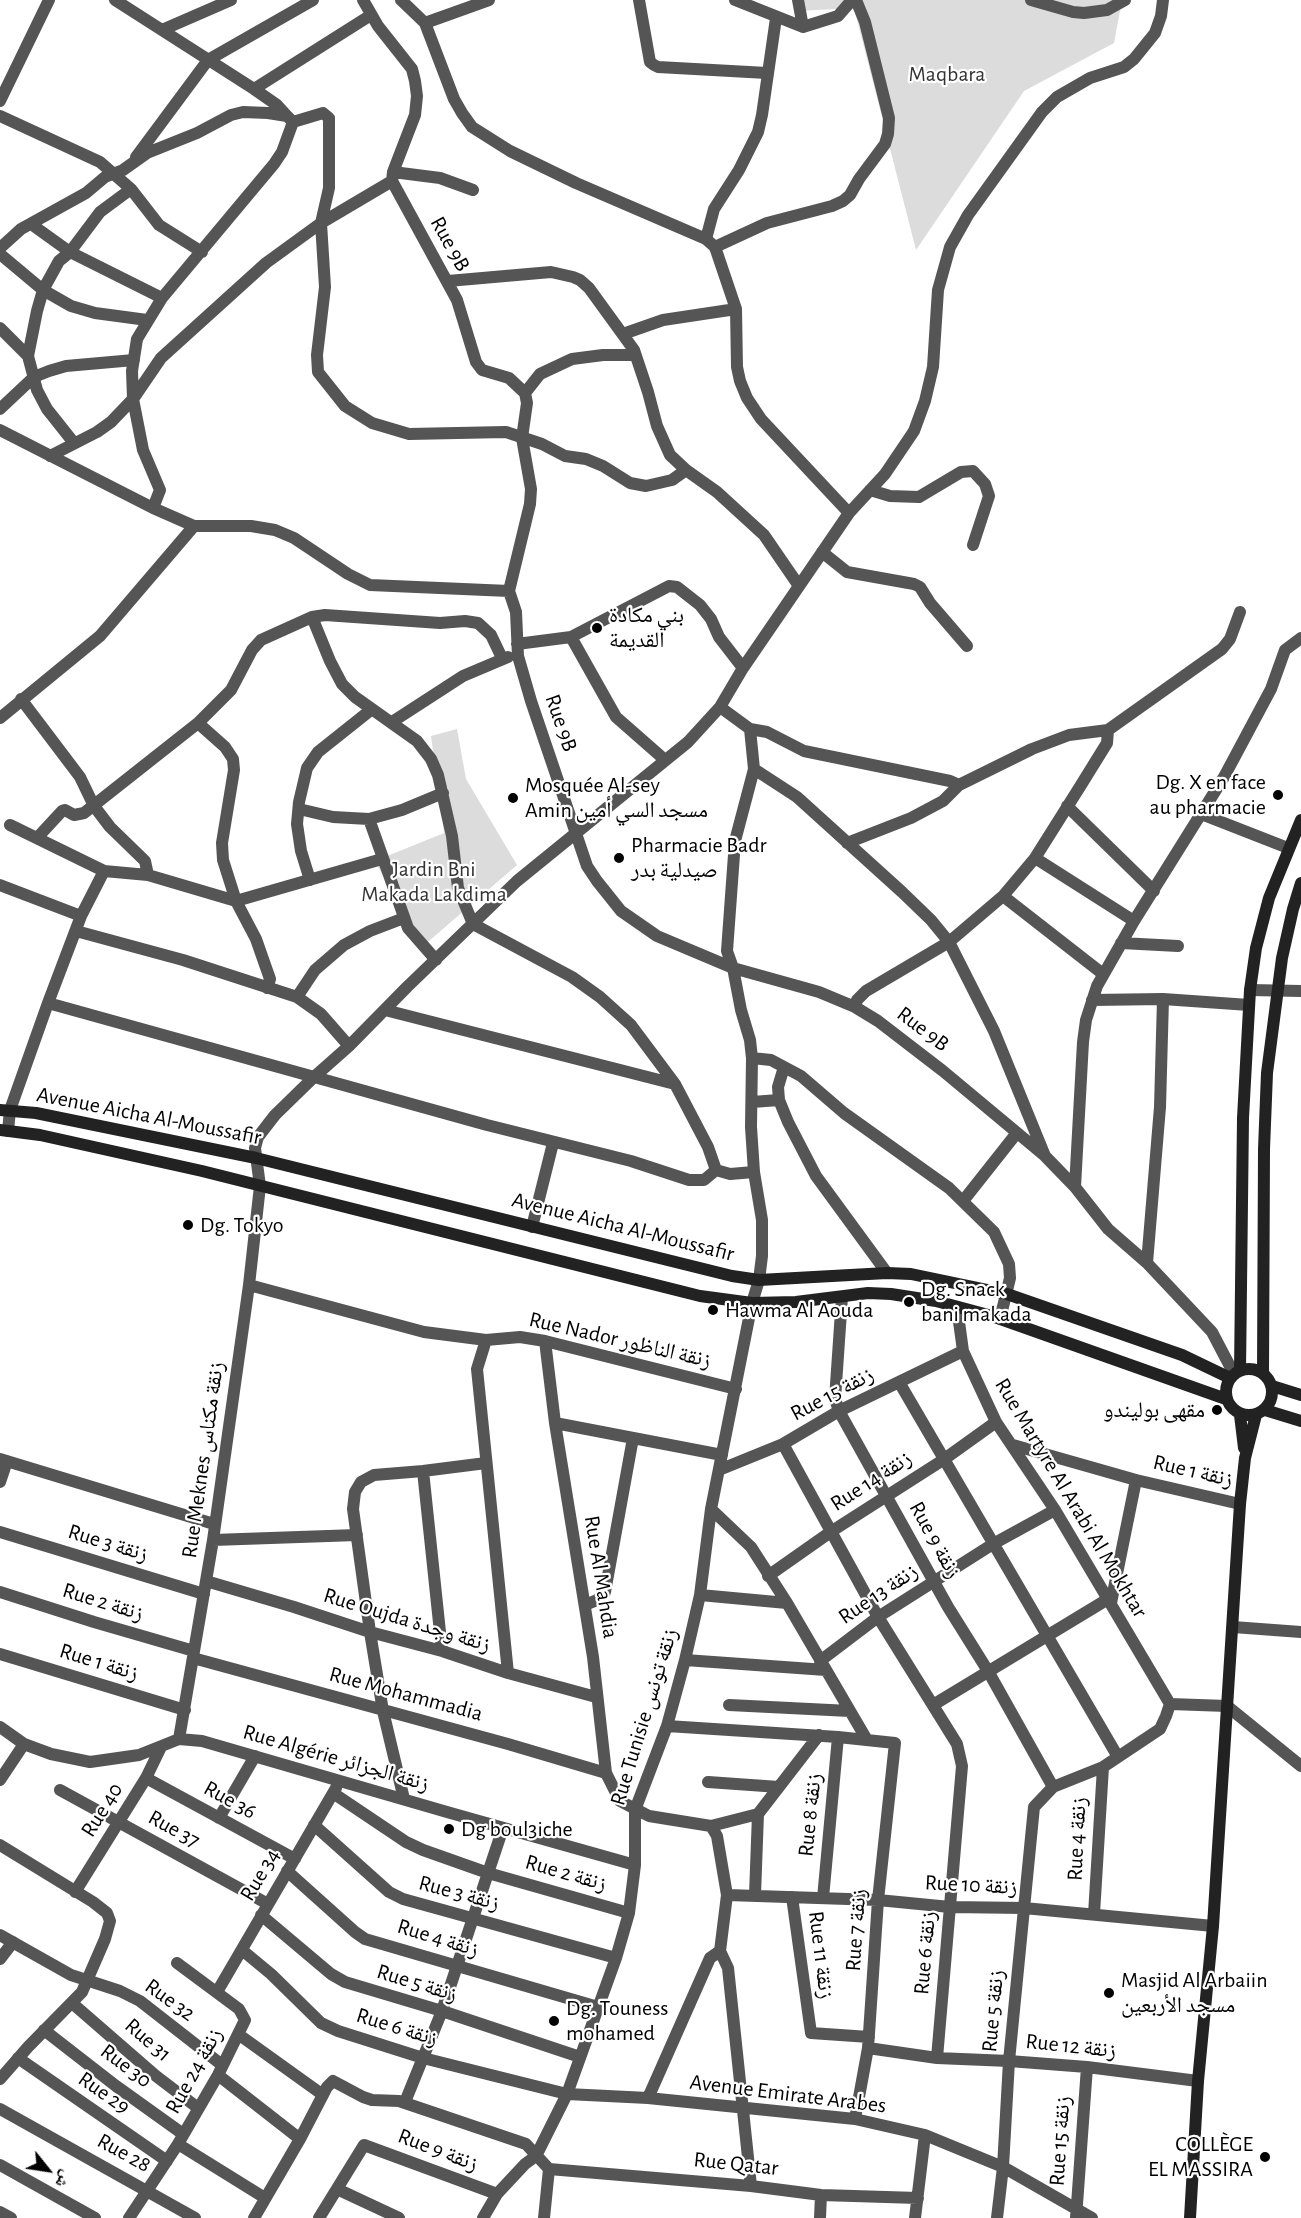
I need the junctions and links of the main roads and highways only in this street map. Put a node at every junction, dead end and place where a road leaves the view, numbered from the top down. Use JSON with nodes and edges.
{"nodes":[{"id":1,"x":1301,"y":820,"type":"edge"},
{"id":2,"x":1301,"y":883,"type":"edge"},
{"id":3,"x":5,"y":1110,"type":"edge"},
{"id":4,"x":4,"y":1130,"type":"edge"},
{"id":5,"x":1263,"y":1373,"type":"junction"},
{"id":6,"x":1235,"y":1374,"type":"junction"},
{"id":7,"x":1272,"y":1386,"type":"junction"},
{"id":8,"x":1301,"y":1395,"type":"edge"},
{"id":9,"x":1226,"y":1399,"type":"junction"},
{"id":10,"x":1260,"y":1412,"type":"junction"},
{"id":11,"x":1240,"y":1415,"type":"junction"},
{"id":12,"x":1301,"y":1421,"type":"edge"},
{"id":13,"x":1245,"y":1458,"type":"junction"},
{"id":14,"x":1190,"y":2218,"type":"edge"}],
"edges":[{"from":1,"to":6,"type":"main road"},
{"from":2,"to":5,"type":"main road"},
{"from":3,"to":6,"type":"main road","name":"Avenue Aicha Al-Moussafir"},
{"from":4,"to":9,"type":"main road","name":"Avenue Aicha Al-Moussafir"},
{"from":5,"to":6,"type":"main road"},
{"from":5,"to":7,"type":"main road"},
{"from":6,"to":9,"type":"main road"},
{"from":7,"to":8,"type":"main road"},
{"from":7,"to":10,"type":"main road"},
{"from":9,"to":11,"type":"main road"},
{"from":10,"to":11,"type":"main road"},
{"from":10,"to":12,"type":"main road"},
{"from":10,"to":13,"type":"main road"},
{"from":11,"to":13,"type":"main road"},
{"from":13,"to":14,"type":"main road"}]}
